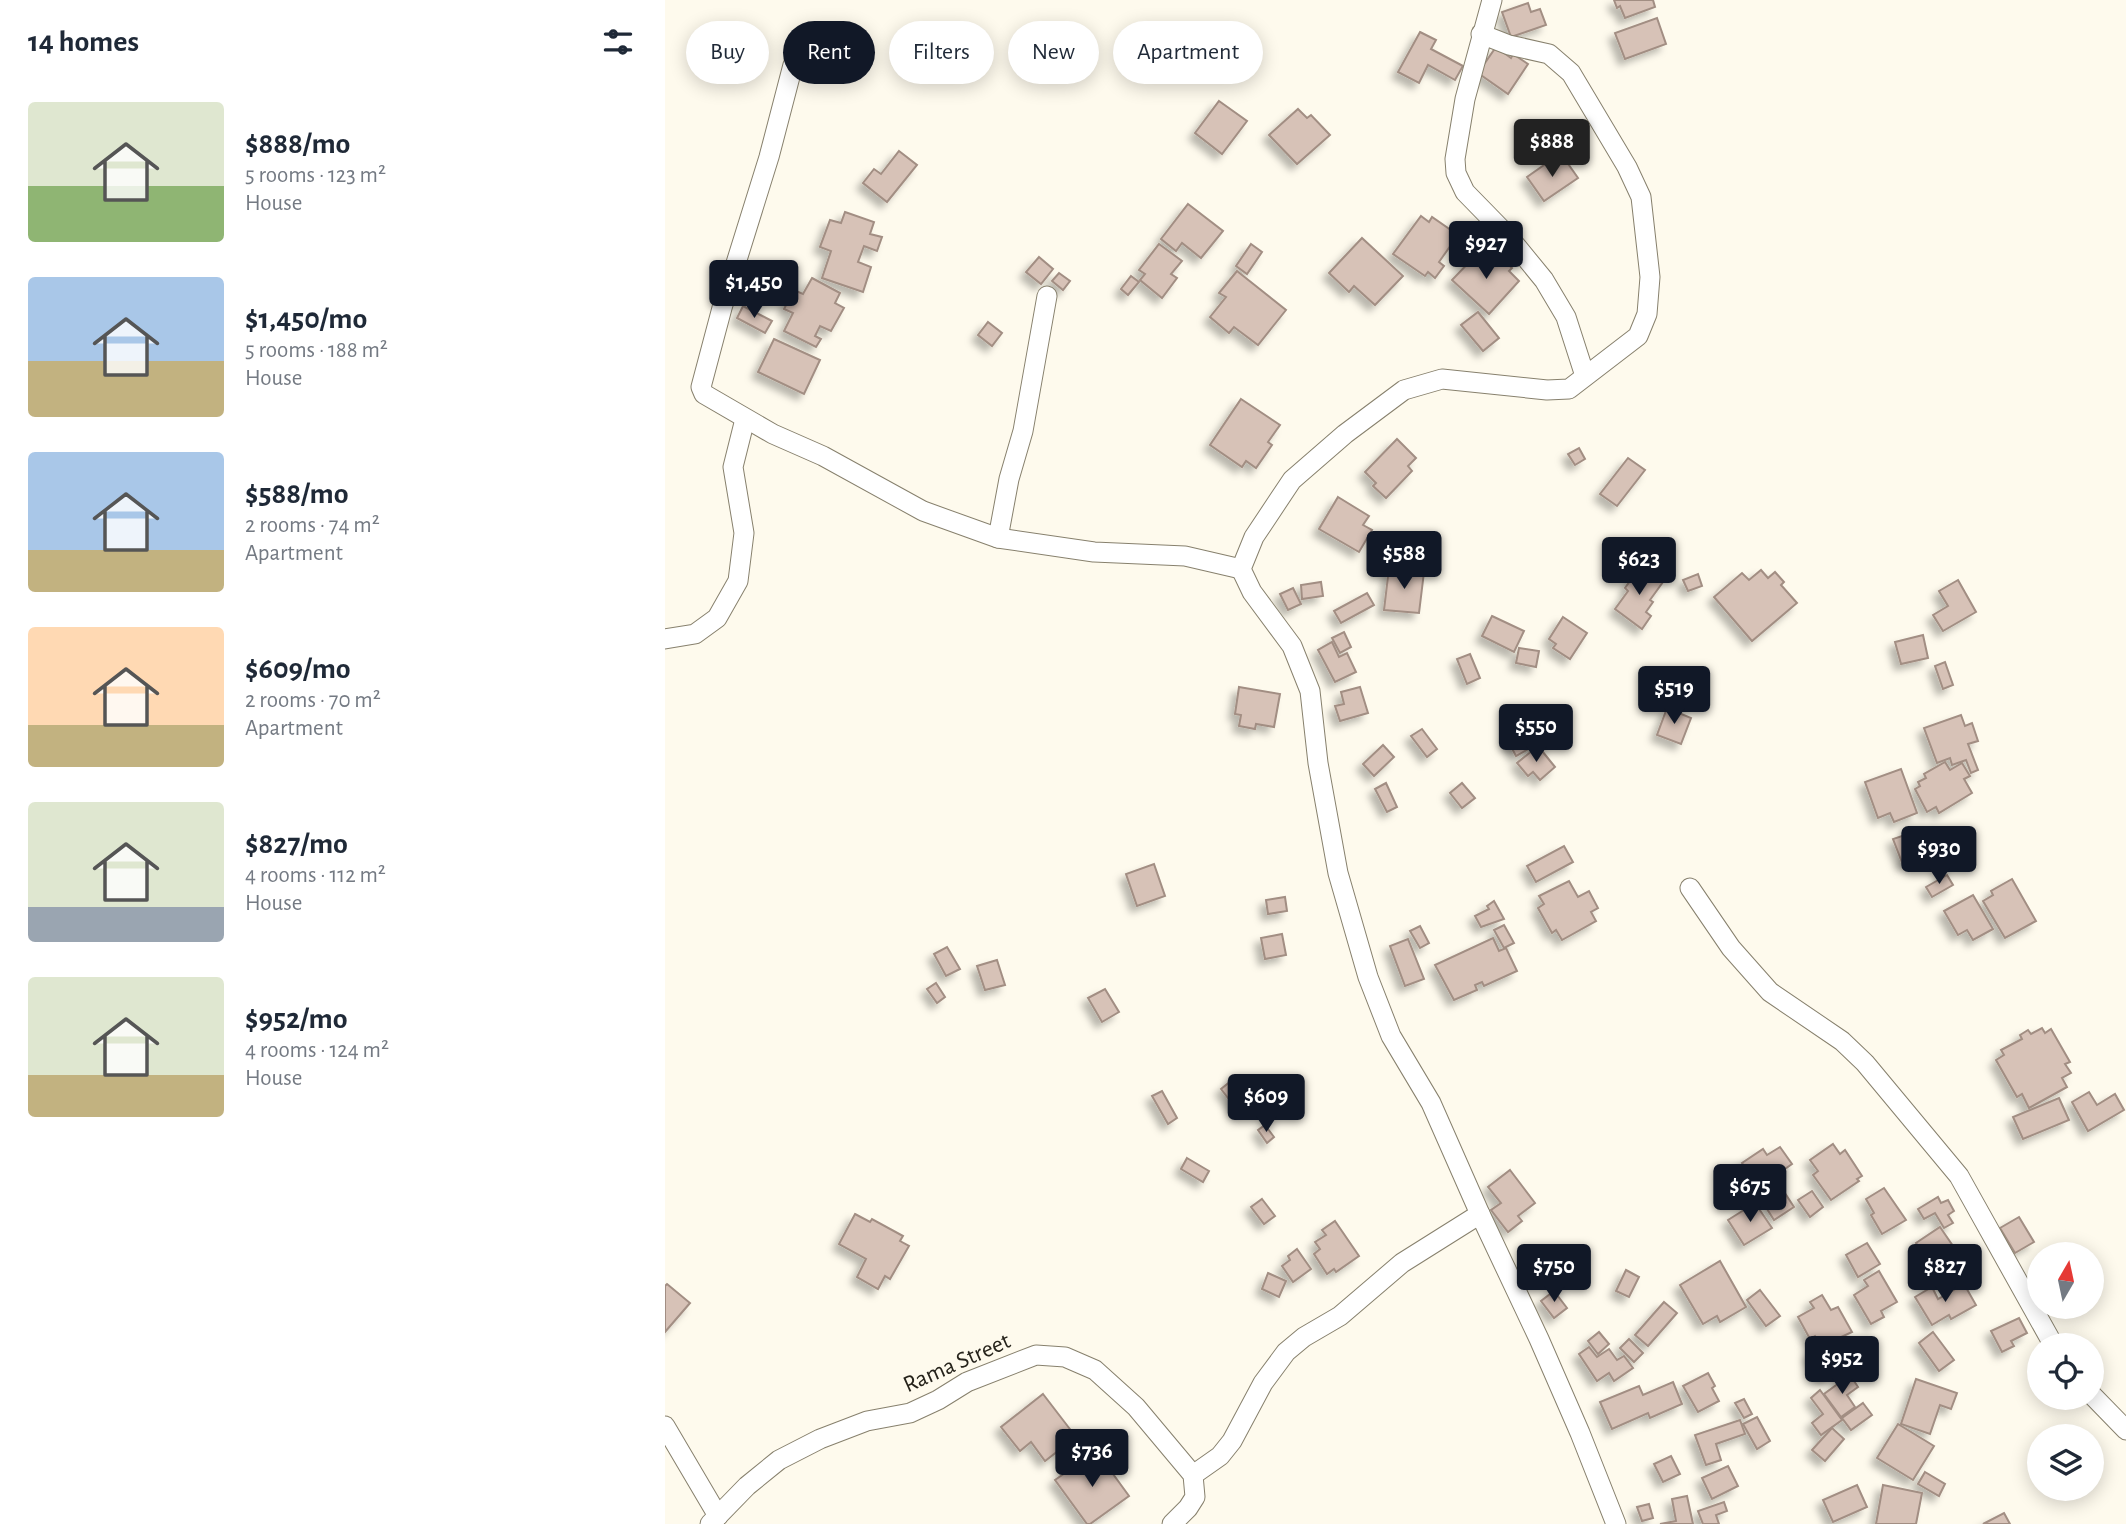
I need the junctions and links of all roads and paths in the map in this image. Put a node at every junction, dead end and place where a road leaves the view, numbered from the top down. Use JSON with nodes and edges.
{"nodes":[{"id":1,"x":1492,"y":0,"type":"edge"},
{"id":2,"x":1481,"y":34,"type":"junction"},
{"id":3,"x":788,"y":84,"type":"edge"},
{"id":4,"x":1047,"y":296,"type":"dead end"},
{"id":5,"x":1585,"y":376,"type":"junction"},
{"id":6,"x":745,"y":419,"type":"junction"},
{"id":7,"x":998,"y":538,"type":"junction"},
{"id":8,"x":1241,"y":569,"type":"junction"},
{"id":9,"x":665,"y":639,"type":"edge"},
{"id":10,"x":1690,"y":888,"type":"dead end"},
{"id":11,"x":1480,"y":1214,"type":"junction"},
{"id":12,"x":2048,"y":1333,"type":"edge"},
{"id":13,"x":2104,"y":1407,"type":"edge"},
{"id":14,"x":665,"y":1426,"type":"edge"},
{"id":15,"x":2126,"y":1430,"type":"edge"},
{"id":16,"x":1193,"y":1475,"type":"junction"},
{"id":17,"x":714,"y":1520,"type":"edge"},
{"id":18,"x":1172,"y":1524,"type":"edge"},
{"id":19,"x":1616,"y":1524,"type":"edge"}],
"edges":[{"from":1,"to":2,"type":"street"},
{"from":2,"to":5,"type":"street"},
{"from":2,"to":5,"type":"street"},
{"from":3,"to":6,"type":"street"},
{"from":4,"to":7,"type":"street"},
{"from":5,"to":8,"type":"street"},
{"from":6,"to":7,"type":"street"},
{"from":6,"to":9,"type":"street"},
{"from":7,"to":8,"type":"street"},
{"from":8,"to":11,"type":"street"},
{"from":10,"to":12,"type":"street"},
{"from":11,"to":16,"type":"street"},
{"from":11,"to":19,"type":"street"},
{"from":13,"to":15,"type":"street"},
{"from":14,"to":17,"type":"street"},
{"from":16,"to":17,"type":"street","name":"Rama Street"},
{"from":16,"to":18,"type":"street"}]}
